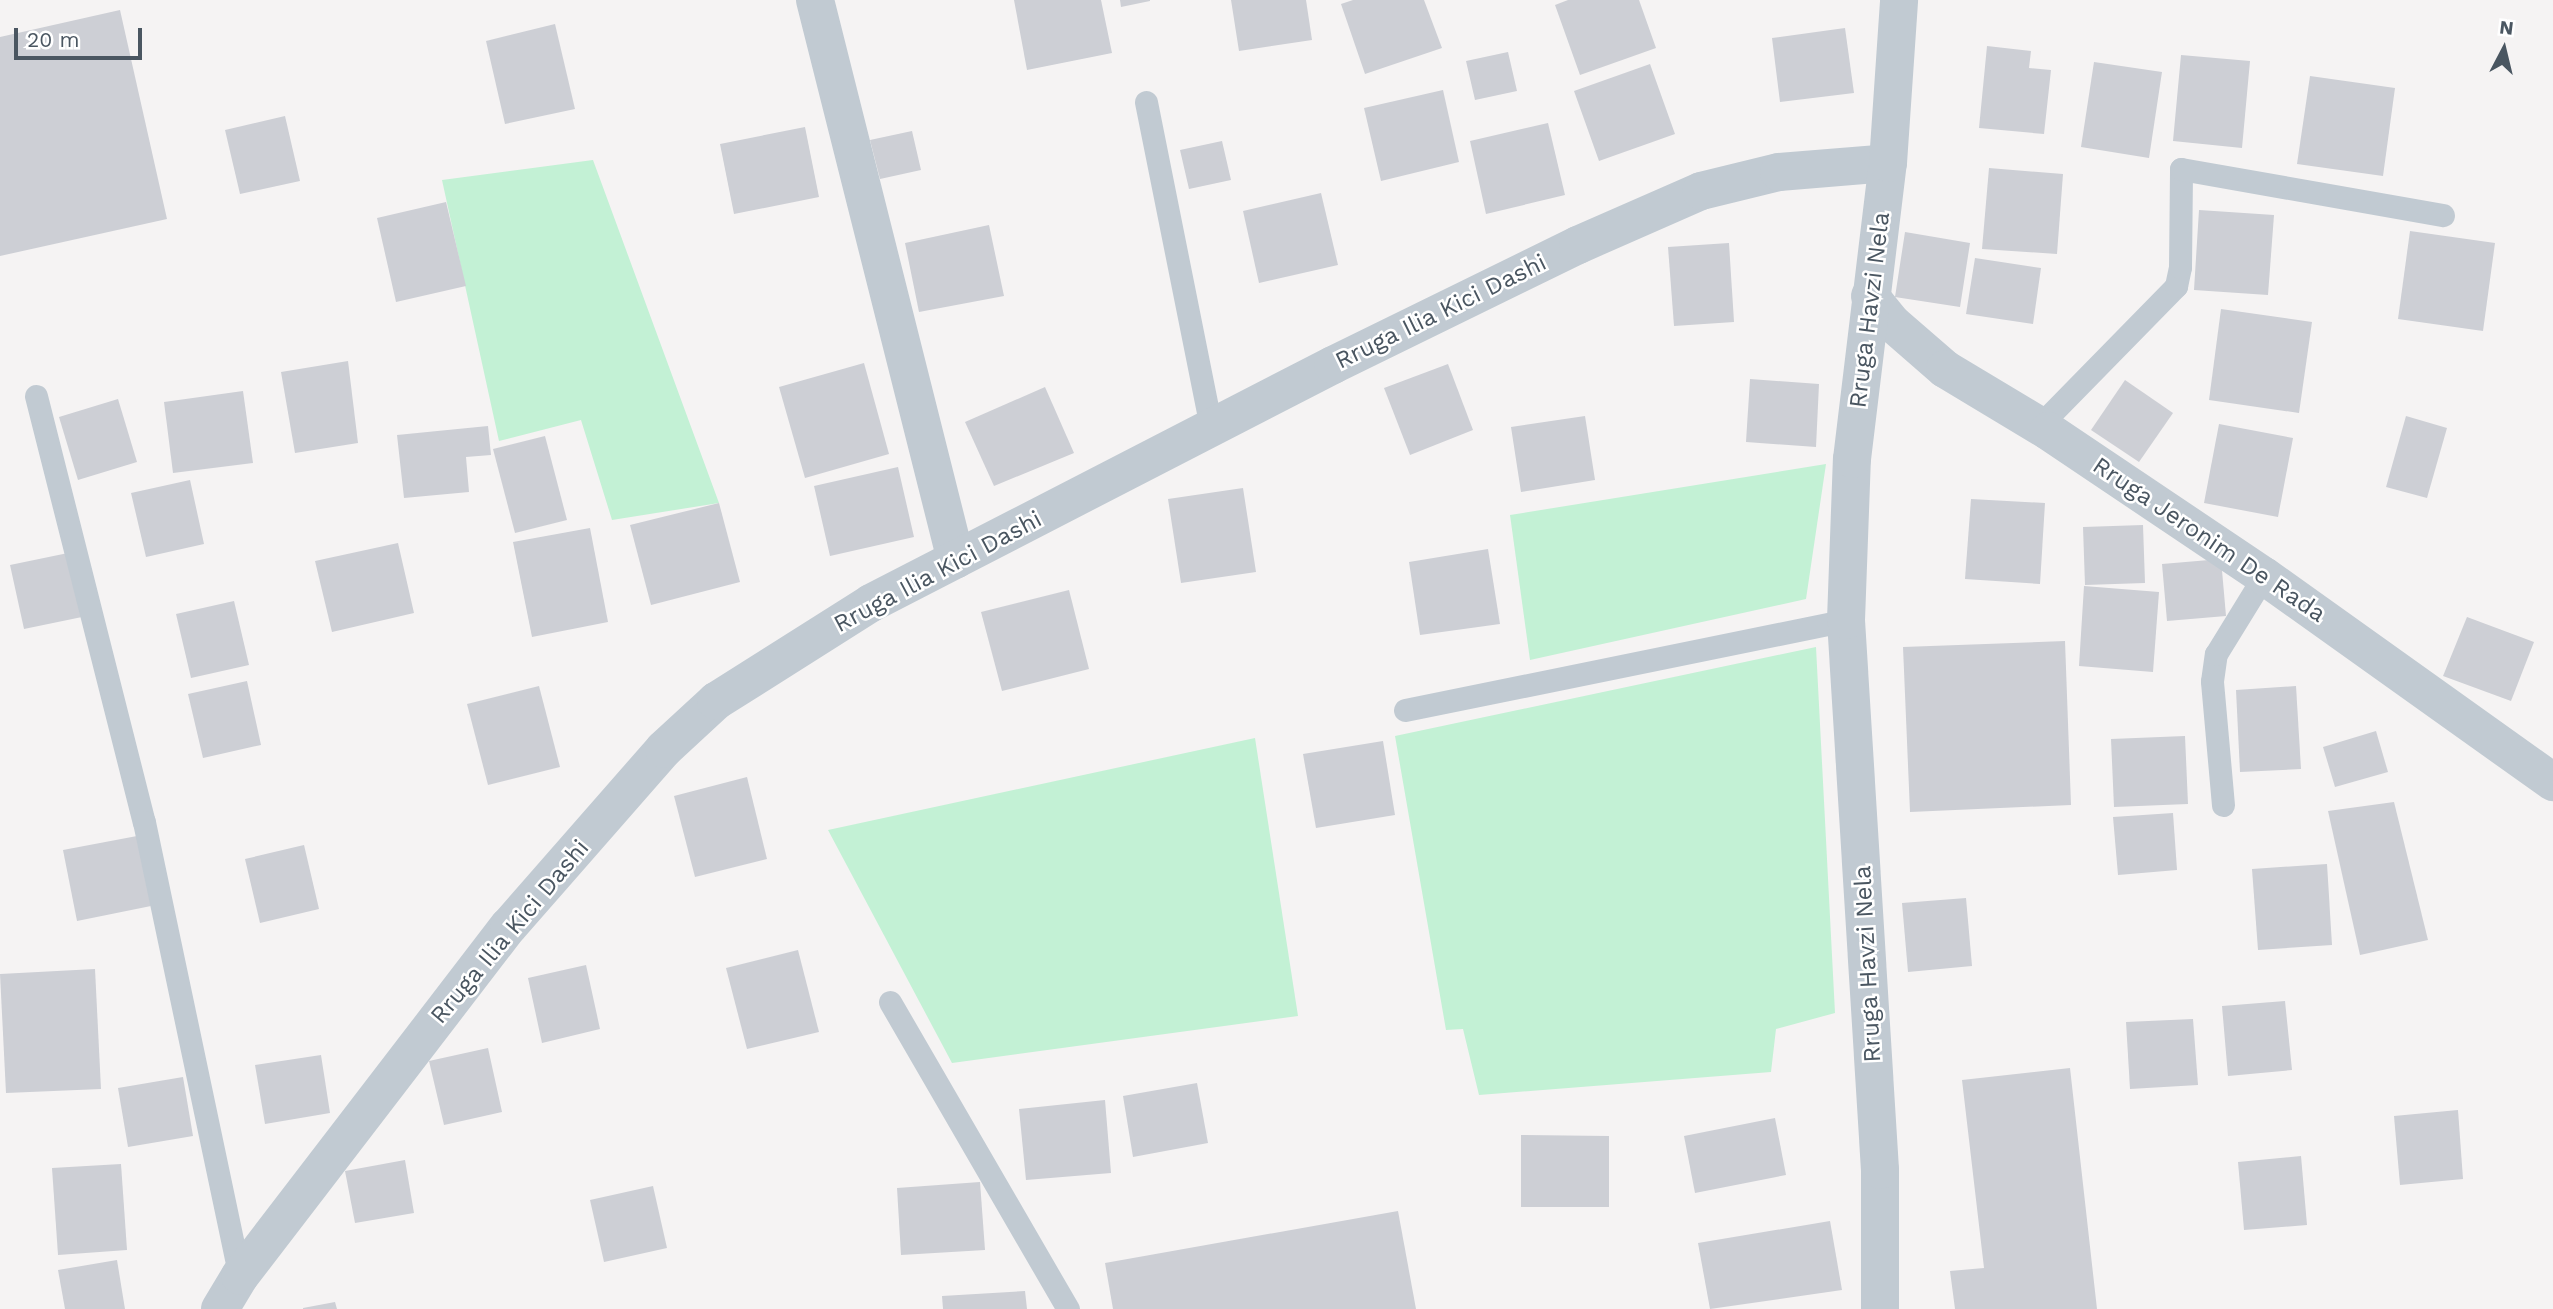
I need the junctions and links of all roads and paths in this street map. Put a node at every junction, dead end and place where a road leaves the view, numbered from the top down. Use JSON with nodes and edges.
{"nodes":[{"id":1,"x":815,"y":0,"type":"edge"},
{"id":2,"x":1899,"y":0,"type":"edge"},
{"id":3,"x":1146,"y":103,"type":"dead end"},
{"id":4,"x":1888,"y":163,"type":"junction"},
{"id":5,"x":2443,"y":215,"type":"dead end"},
{"id":6,"x":1870,"y":296,"type":"junction"},
{"id":7,"x":36,"y":396,"type":"dead end"},
{"id":8,"x":2039,"y":426,"type":"junction"},
{"id":9,"x":1210,"y":428,"type":"junction"},
{"id":10,"x":956,"y":560,"type":"junction"},
{"id":11,"x":2264,"y":576,"type":"junction"},
{"id":12,"x":1846,"y":620,"type":"junction"},
{"id":13,"x":1405,"y":710,"type":"dead end"},
{"id":14,"x":2553,"y":782,"type":"edge"},
{"id":15,"x":2223,"y":805,"type":"dead end"},
{"id":16,"x":890,"y":1002,"type":"dead end"},
{"id":17,"x":240,"y":1276,"type":"junction"},
{"id":18,"x":220,"y":1309,"type":"edge"},
{"id":19,"x":1068,"y":1309,"type":"edge"},
{"id":20,"x":1880,"y":1309,"type":"edge"}],
"edges":[{"from":1,"to":10,"type":"street"},
{"from":2,"to":4,"type":"street","name":"Rruga Havzi Nela"},
{"from":3,"to":9,"type":"lane"},
{"from":4,"to":6,"type":"street","name":"Rruga Havzi Nela"},
{"from":4,"to":9,"type":"street","name":"Rruga Ilia Kici Dashi"},
{"from":5,"to":8,"type":"lane"},
{"from":6,"to":8,"type":"street","name":"Rruga Jeronim De Rada"},
{"from":6,"to":12,"type":"street","name":"Rruga Havzi Nela"},
{"from":7,"to":17,"type":"lane"},
{"from":8,"to":11,"type":"street","name":"Rruga Jeronim De Rada"},
{"from":9,"to":10,"type":"street","name":"Rruga Ilia Kici Dashi"},
{"from":10,"to":17,"type":"street","name":"Rruga Ilia Kici Dashi"},
{"from":11,"to":14,"type":"street","name":"Rruga Jeronim De Rada"},
{"from":11,"to":15,"type":"lane"},
{"from":12,"to":13,"type":"lane"},
{"from":12,"to":20,"type":"street","name":"Rruga Havzi Nela"},
{"from":16,"to":19,"type":"lane"},
{"from":17,"to":18,"type":"street","name":"Rruga Ilia Kici Dashi"}]}
